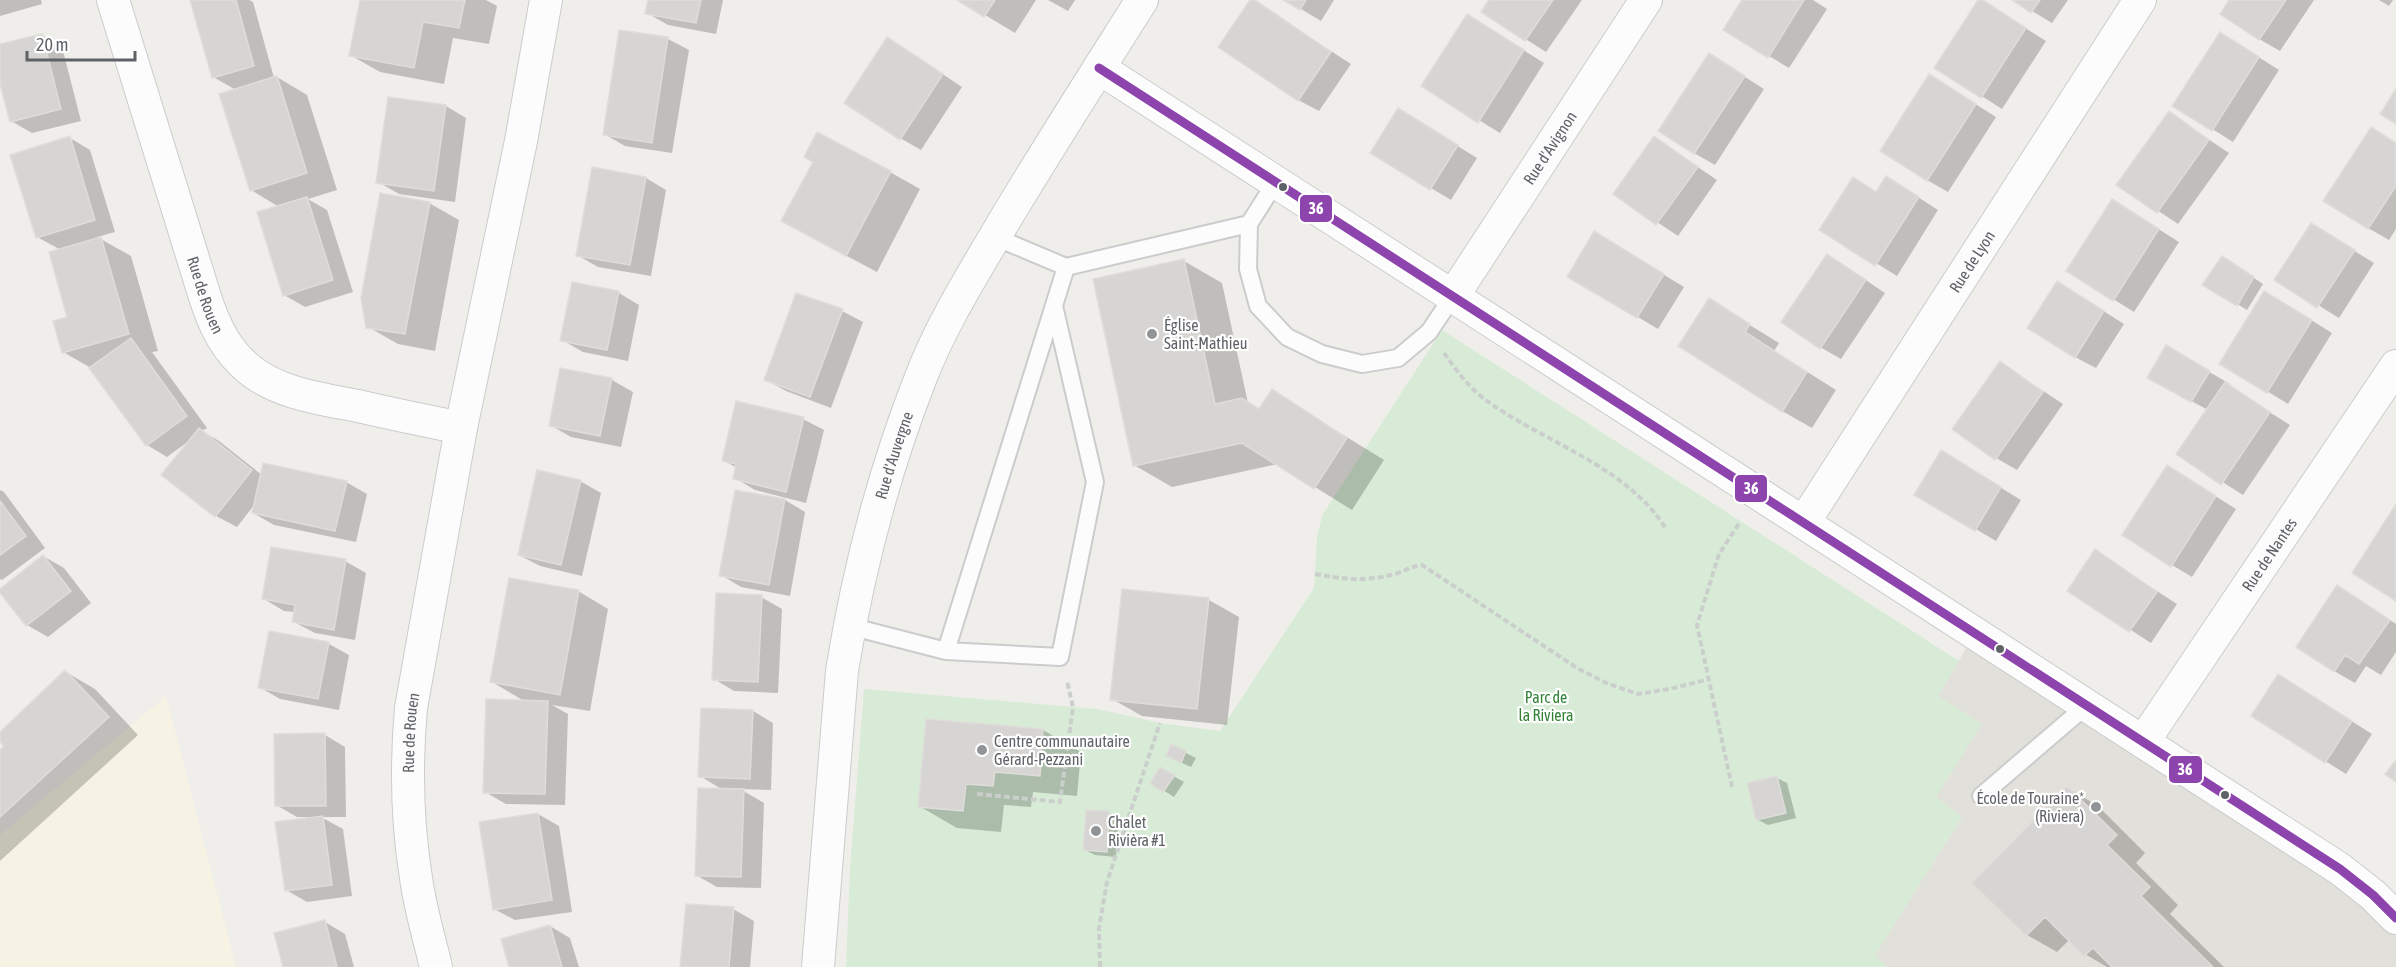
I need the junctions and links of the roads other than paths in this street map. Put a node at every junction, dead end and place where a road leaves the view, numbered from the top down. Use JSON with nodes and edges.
{"nodes":[{"id":1,"x":113,"y":0,"type":"edge"},
{"id":2,"x":546,"y":0,"type":"edge"},
{"id":3,"x":1142,"y":0,"type":"edge"},
{"id":4,"x":1646,"y":0,"type":"edge"},
{"id":5,"x":2140,"y":0,"type":"edge"},
{"id":6,"x":1099,"y":68,"type":"junction"},
{"id":7,"x":1275,"y":183,"type":"junction"},
{"id":8,"x":1249,"y":224,"type":"junction"},
{"id":9,"x":995,"y":237,"type":"junction"},
{"id":10,"x":1066,"y":267,"type":"junction"},
{"id":11,"x":1453,"y":296,"type":"junction"},
{"id":12,"x":1054,"y":306,"type":"junction"},
{"id":13,"x":2396,"y":366,"type":"edge"},
{"id":14,"x":461,"y":428,"type":"junction"},
{"id":15,"x":1804,"y":522,"type":"junction"},
{"id":16,"x":849,"y":626,"type":"junction"},
{"id":17,"x":946,"y":651,"type":"junction"},
{"id":18,"x":2086,"y":706,"type":"junction"},
{"id":19,"x":2143,"y":742,"type":"junction"},
{"id":20,"x":1981,"y":796,"type":"dead end"},
{"id":21,"x":2396,"y":918,"type":"edge"},
{"id":22,"x":436,"y":967,"type":"edge"},
{"id":23,"x":818,"y":967,"type":"edge"}],
"edges":[{"from":1,"to":14,"type":"street","name":"Rue de Rouen"},
{"from":2,"to":14,"type":"street","name":"Rue de Rouen"},
{"from":3,"to":6,"type":"street","name":"Rue d'Auvergne"},
{"from":4,"to":11,"type":"street","name":"Rue d'Avignon"},
{"from":5,"to":15,"type":"street","name":"Rue de Lyon"},
{"from":6,"to":7,"type":"street"},
{"from":6,"to":9,"type":"street","name":"Rue d'Auvergne"},
{"from":7,"to":8,"type":"lane"},
{"from":7,"to":11,"type":"street"},
{"from":8,"to":10,"type":"lane"},
{"from":8,"to":11,"type":"lane"},
{"from":9,"to":10,"type":"lane"},
{"from":9,"to":16,"type":"street","name":"Rue d'Auvergne"},
{"from":10,"to":12,"type":"lane"},
{"from":11,"to":15,"type":"street"},
{"from":12,"to":17,"type":"lane"},
{"from":12,"to":17,"type":"lane"},
{"from":13,"to":19,"type":"street","name":"Rue de Nantes"},
{"from":14,"to":22,"type":"street","name":"Rue de Rouen"},
{"from":15,"to":18,"type":"street"},
{"from":16,"to":17,"type":"lane"},
{"from":16,"to":23,"type":"street","name":"Rue d'Auvergne"},
{"from":18,"to":19,"type":"street"},
{"from":18,"to":20,"type":"lane"},
{"from":19,"to":21,"type":"street"}]}
